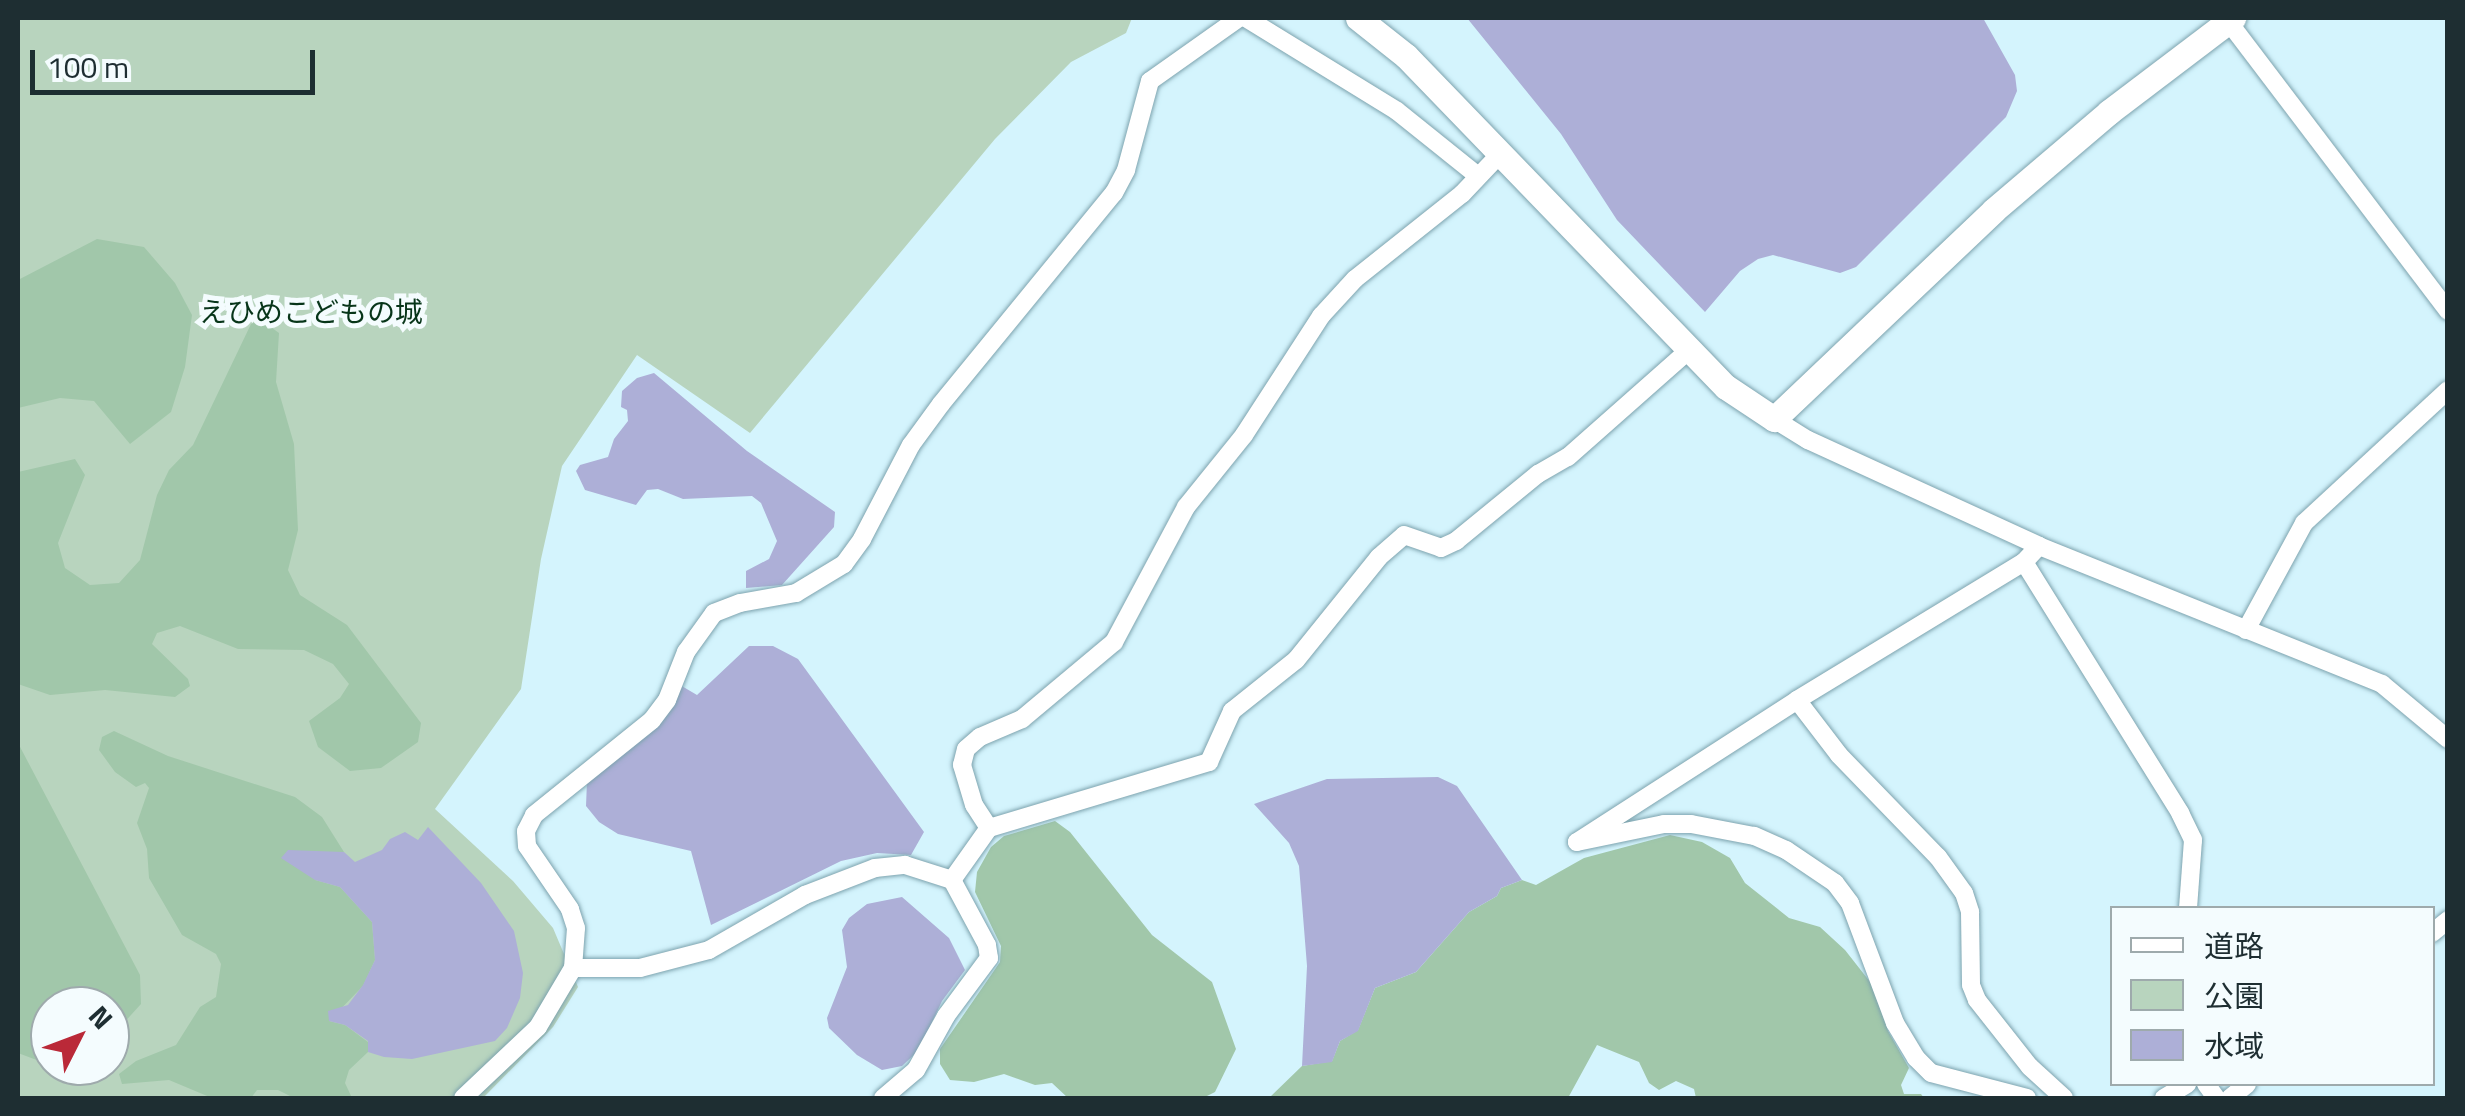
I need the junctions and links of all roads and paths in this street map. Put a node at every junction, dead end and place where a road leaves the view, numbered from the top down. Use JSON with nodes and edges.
{"nodes":[{"id":1,"x":1242,"y":18,"type":"edge"},
{"id":2,"x":1358,"y":18,"type":"edge"},
{"id":3,"x":2230,"y":19,"type":"edge"},
{"id":4,"x":1499,"y":155,"type":"junction"},
{"id":5,"x":1478,"y":176,"type":"junction"},
{"id":6,"x":2448,"y":311,"type":"edge"},
{"id":7,"x":1689,"y":350,"type":"junction"},
{"id":8,"x":2448,"y":390,"type":"edge"},
{"id":9,"x":1774,"y":419,"type":"junction"},
{"id":10,"x":2040,"y":546,"type":"junction"},
{"id":11,"x":2024,"y":562,"type":"junction"},
{"id":12,"x":2246,"y":630,"type":"junction"},
{"id":13,"x":1797,"y":700,"type":"junction"},
{"id":14,"x":2448,"y":739,"type":"edge"},
{"id":15,"x":989,"y":828,"type":"junction"},
{"id":16,"x":952,"y":880,"type":"junction"},
{"id":17,"x":2188,"y":906,"type":"edge"},
{"id":18,"x":573,"y":968,"type":"junction"},
{"id":19,"x":463,"y":1098,"type":"edge"},
{"id":20,"x":883,"y":1098,"type":"edge"},
{"id":21,"x":2027,"y":1098,"type":"edge"},
{"id":22,"x":2064,"y":1098,"type":"edge"}],
"edges":[{"from":1,"to":5,"type":"street"},
{"from":1,"to":18,"type":"street"},
{"from":2,"to":4,"type":"street"},
{"from":3,"to":6,"type":"street"},
{"from":3,"to":9,"type":"street"},
{"from":4,"to":5,"type":"street"},
{"from":4,"to":7,"type":"street"},
{"from":5,"to":15,"type":"street"},
{"from":7,"to":9,"type":"street"},
{"from":7,"to":15,"type":"street"},
{"from":8,"to":12,"type":"street"},
{"from":9,"to":10,"type":"street"},
{"from":10,"to":11,"type":"street"},
{"from":10,"to":12,"type":"street"},
{"from":11,"to":13,"type":"street"},
{"from":11,"to":17,"type":"street"},
{"from":12,"to":14,"type":"street"},
{"from":13,"to":21,"type":"street"},
{"from":13,"to":22,"type":"street"},
{"from":15,"to":16,"type":"street"},
{"from":16,"to":18,"type":"street"},
{"from":16,"to":20,"type":"street"},
{"from":18,"to":19,"type":"street"}]}
